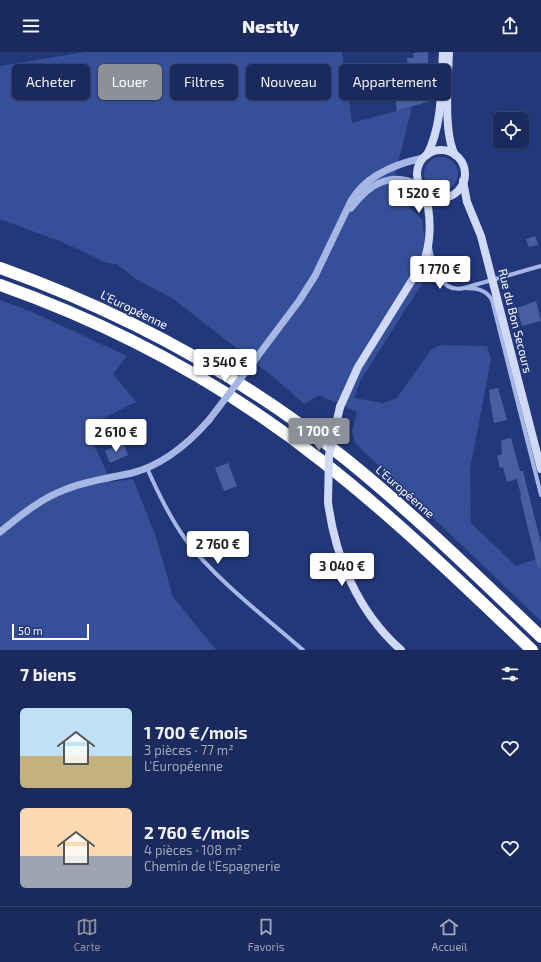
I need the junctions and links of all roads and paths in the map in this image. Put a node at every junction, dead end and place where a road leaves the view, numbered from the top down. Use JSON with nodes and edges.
{"nodes":[{"id":1,"x":443,"y":52,"type":"edge"},
{"id":2,"x":449,"y":52,"type":"edge"},
{"id":3,"x":456,"y":156,"type":"junction"},
{"id":4,"x":425,"y":157,"type":"junction"},
{"id":5,"x":463,"y":181,"type":"junction"},
{"id":6,"x":422,"y":188,"type":"junction"},
{"id":7,"x":340,"y":225,"type":"junction"},
{"id":8,"x":428,"y":235,"type":"junction"},
{"id":9,"x":541,"y":266,"type":"edge"},
{"id":10,"x":0,"y":268,"type":"edge"},
{"id":11,"x":492,"y":279,"type":"junction"},
{"id":12,"x":0,"y":285,"type":"edge"},
{"id":13,"x":464,"y":288,"type":"junction"},
{"id":14,"x":146,"y":468,"type":"junction"},
{"id":15,"x":541,"y":469,"type":"edge"},
{"id":16,"x":541,"y":495,"type":"edge"},
{"id":17,"x":0,"y":532,"type":"edge"},
{"id":18,"x":541,"y":637,"type":"edge"},
{"id":19,"x":303,"y":650,"type":"edge"},
{"id":20,"x":401,"y":650,"type":"edge"},
{"id":21,"x":532,"y":650,"type":"edge"}],
"edges":[{"from":1,"to":4,"type":"main road"},
{"from":2,"to":3,"type":"main road"},
{"from":3,"to":4,"type":"main road"},
{"from":3,"to":5,"type":"main road"},
{"from":4,"to":6,"type":"main road"},
{"from":4,"to":7,"type":"street"},
{"from":5,"to":6,"type":"main road"},
{"from":5,"to":11,"type":"main road","name":"Rue du Bon Secours"},
{"from":6,"to":7,"type":"street"},
{"from":6,"to":8,"type":"main road"},
{"from":7,"to":14,"type":"street","bridge":true},
{"from":8,"to":13,"type":"street","name":"Rue du Bon Secours"},
{"from":8,"to":20,"type":"main road","bridge":true},
{"from":9,"to":11,"type":"street"},
{"from":10,"to":18,"type":"highway","name":"L'Européenne"},
{"from":11,"to":13,"type":"street"},
{"from":11,"to":15,"type":"main road","name":"Rue du Bon Secours"},
{"from":12,"to":21,"type":"highway"},
{"from":13,"to":16,"type":"street","name":"Rue du Bon Secours"},
{"from":14,"to":17,"type":"street"},
{"from":14,"to":19,"type":"street"}]}
